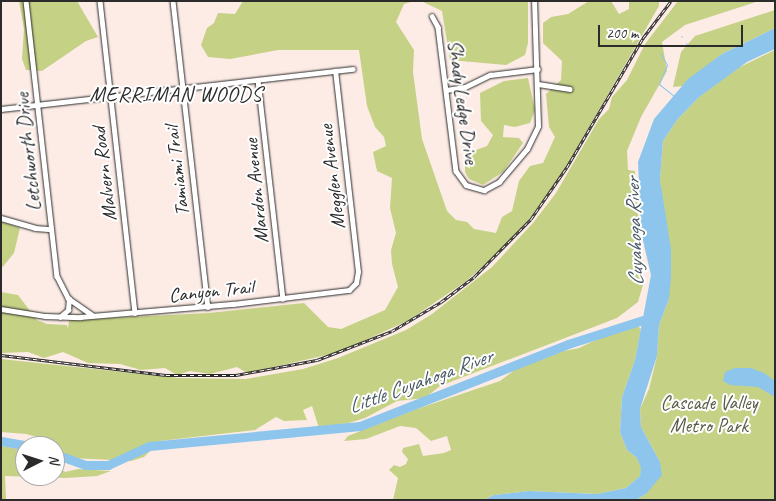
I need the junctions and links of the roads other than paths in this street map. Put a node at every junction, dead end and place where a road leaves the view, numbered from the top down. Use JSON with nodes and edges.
{"nodes":[{"id":1,"x":26,"y":1,"type":"edge"},
{"id":2,"x":100,"y":1,"type":"edge"},
{"id":3,"x":173,"y":1,"type":"edge"},
{"id":4,"x":534,"y":1,"type":"edge"},
{"id":5,"x":432,"y":16,"type":"dead end"},
{"id":6,"x":353,"y":69,"type":"dead end"},
{"id":7,"x":538,"y":69,"type":"junction"},
{"id":8,"x":335,"y":71,"type":"junction"},
{"id":9,"x":258,"y":80,"type":"junction"},
{"id":10,"x":538,"y":84,"type":"junction"},
{"id":11,"x":183,"y":88,"type":"junction"},
{"id":12,"x":570,"y":89,"type":"dead end"},
{"id":13,"x":446,"y":90,"type":"junction"},
{"id":14,"x":110,"y":96,"type":"junction"},
{"id":15,"x":38,"y":104,"type":"junction"},
{"id":16,"x":1,"y":108,"type":"edge"},
{"id":17,"x":1,"y":218,"type":"edge"},
{"id":18,"x":51,"y":229,"type":"junction"},
{"id":19,"x":358,"y":279,"type":"joint"},
{"id":20,"x":68,"y":298,"type":"junction"},
{"id":21,"x":283,"y":299,"type":"junction"},
{"id":22,"x":208,"y":307,"type":"junction"},
{"id":23,"x":1,"y":309,"type":"edge"},
{"id":24,"x":135,"y":313,"type":"junction"},
{"id":25,"x":92,"y":315,"type":"junction"},
{"id":26,"x":60,"y":317,"type":"junction"}],
"edges":[{"from":1,"to":15,"type":"street","name":"Letchworth Drive"},
{"from":2,"to":14,"type":"street","name":"Malvern Road"},
{"from":3,"to":11,"type":"street","name":"Tamiami Trail"},
{"from":4,"to":7,"type":"street"},
{"from":5,"to":13,"type":"street","name":"Shady Ledge Drive"},
{"from":6,"to":8,"type":"street"},
{"from":7,"to":10,"type":"street"},
{"from":7,"to":13,"type":"street"},
{"from":8,"to":9,"type":"street"},
{"from":8,"to":19,"type":"street","name":"Megglen Avenue"},
{"from":9,"to":11,"type":"street"},
{"from":9,"to":21,"type":"street","name":"Mardon Avenue"},
{"from":10,"to":12,"type":"street"},
{"from":10,"to":13,"type":"street","name":"Shady Ledge Drive"},
{"from":11,"to":14,"type":"street"},
{"from":11,"to":22,"type":"street","name":"Tamiami Trail"},
{"from":14,"to":15,"type":"street"},
{"from":14,"to":24,"type":"street","name":"Malvern Road"},
{"from":15,"to":16,"type":"street"},
{"from":15,"to":18,"type":"street","name":"Letchworth Drive"},
{"from":17,"to":18,"type":"street"},
{"from":18,"to":20,"type":"street","name":"Letchworth Drive"},
{"from":19,"to":21,"type":"street","name":"Canyon Trail"},
{"from":20,"to":25,"type":"street","name":"Letchworth Drive"},
{"from":20,"to":26,"type":"street","name":"Letchworth Drive"},
{"from":21,"to":22,"type":"street","name":"Canyon Trail"},
{"from":22,"to":24,"type":"street","name":"Canyon Trail"},
{"from":23,"to":26,"type":"street","name":"Canyon Trail"},
{"from":24,"to":25,"type":"street","name":"Canyon Trail"},
{"from":25,"to":26,"type":"street","name":"Canyon Trail"}]}
